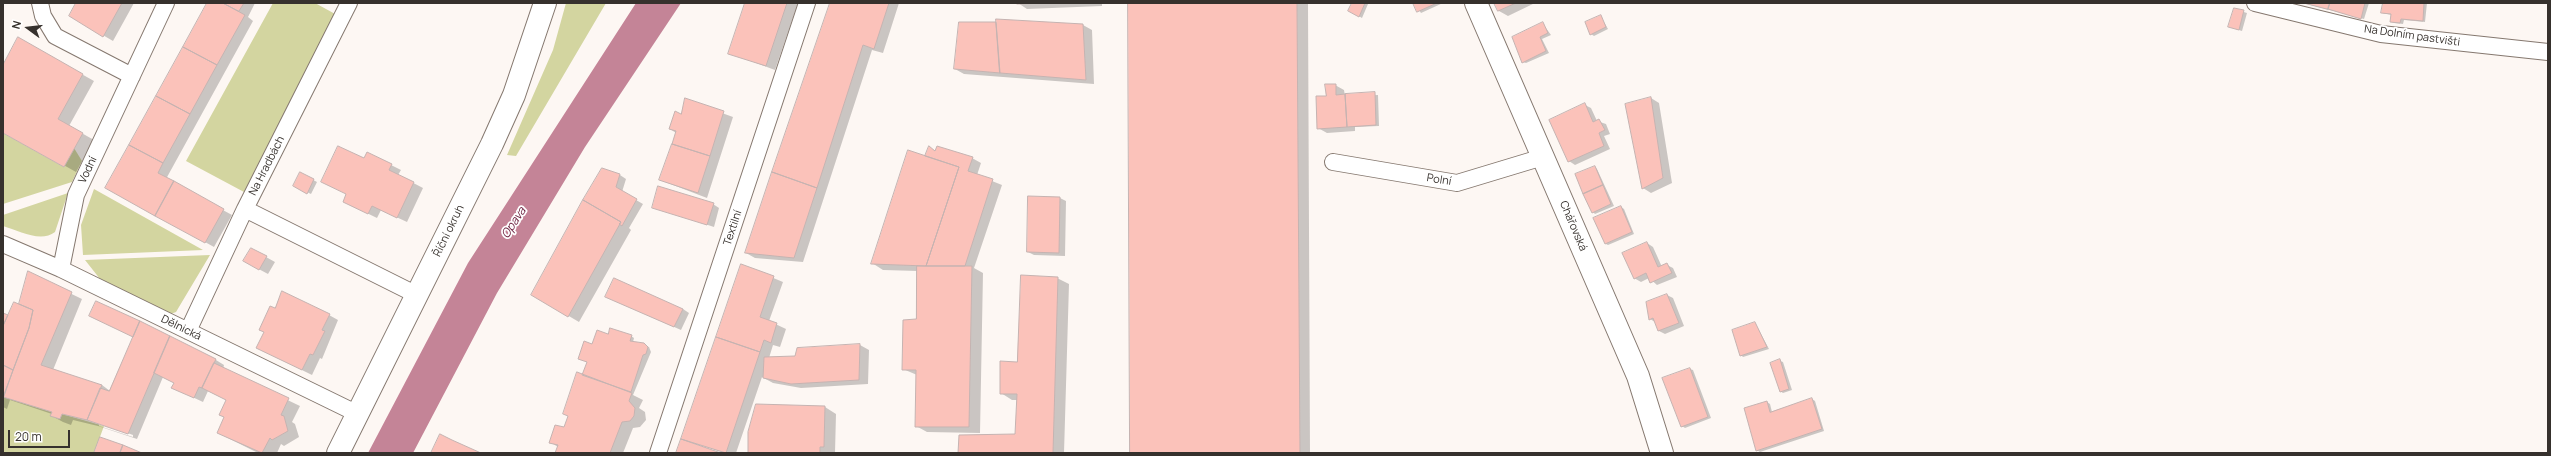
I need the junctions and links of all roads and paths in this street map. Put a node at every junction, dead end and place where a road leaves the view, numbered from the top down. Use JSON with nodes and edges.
{"nodes":[{"id":1,"x":40,"y":3,"type":"edge"},
{"id":2,"x":166,"y":3,"type":"edge"},
{"id":3,"x":349,"y":3,"type":"edge"},
{"id":4,"x":545,"y":3,"type":"edge"},
{"id":5,"x":807,"y":3,"type":"edge"},
{"id":6,"x":1476,"y":3,"type":"edge"},
{"id":7,"x":2255,"y":3,"type":"edge"},
{"id":8,"x":2548,"y":52,"type":"edge"},
{"id":9,"x":132,"y":76,"type":"junction"},
{"id":10,"x":1543,"y":157,"type":"junction"},
{"id":11,"x":1333,"y":162,"type":"dead end"},
{"id":12,"x":246,"y":209,"type":"junction"},
{"id":13,"x":3,"y":244,"type":"edge"},
{"id":14,"x":61,"y":269,"type":"junction"},
{"id":15,"x":417,"y":295,"type":"junction"},
{"id":16,"x":193,"y":334,"type":"junction"},
{"id":17,"x":358,"y":414,"type":"junction"},
{"id":18,"x":338,"y":453,"type":"edge"},
{"id":19,"x":658,"y":453,"type":"edge"},
{"id":20,"x":1662,"y":453,"type":"edge"}],
"edges":[{"from":1,"to":9,"type":"street"},
{"from":2,"to":9,"type":"street","name":"Vodní"},
{"from":3,"to":12,"type":"street","name":"Na Hradbách"},
{"from":4,"to":15,"type":"main road","name":"Říční okruh"},
{"from":5,"to":19,"type":"street","name":"Textilní"},
{"from":6,"to":10,"type":"main road","name":"Chářovská"},
{"from":7,"to":8,"type":"street","name":"Na Dolním pastvišti"},
{"from":9,"to":14,"type":"street","name":"Vodní"},
{"from":10,"to":11,"type":"street","name":"Polní"},
{"from":10,"to":20,"type":"main road","name":"Chářovská"},
{"from":12,"to":15,"type":"street"},
{"from":12,"to":16,"type":"street","name":"Na Hradbách"},
{"from":13,"to":14,"type":"street","name":"Dělnická"},
{"from":14,"to":16,"type":"street","name":"Dělnická"},
{"from":15,"to":17,"type":"main road","name":"Říční okruh"},
{"from":16,"to":17,"type":"street","name":"Dělnická"},
{"from":17,"to":18,"type":"main road","name":"Říční okruh"}]}
